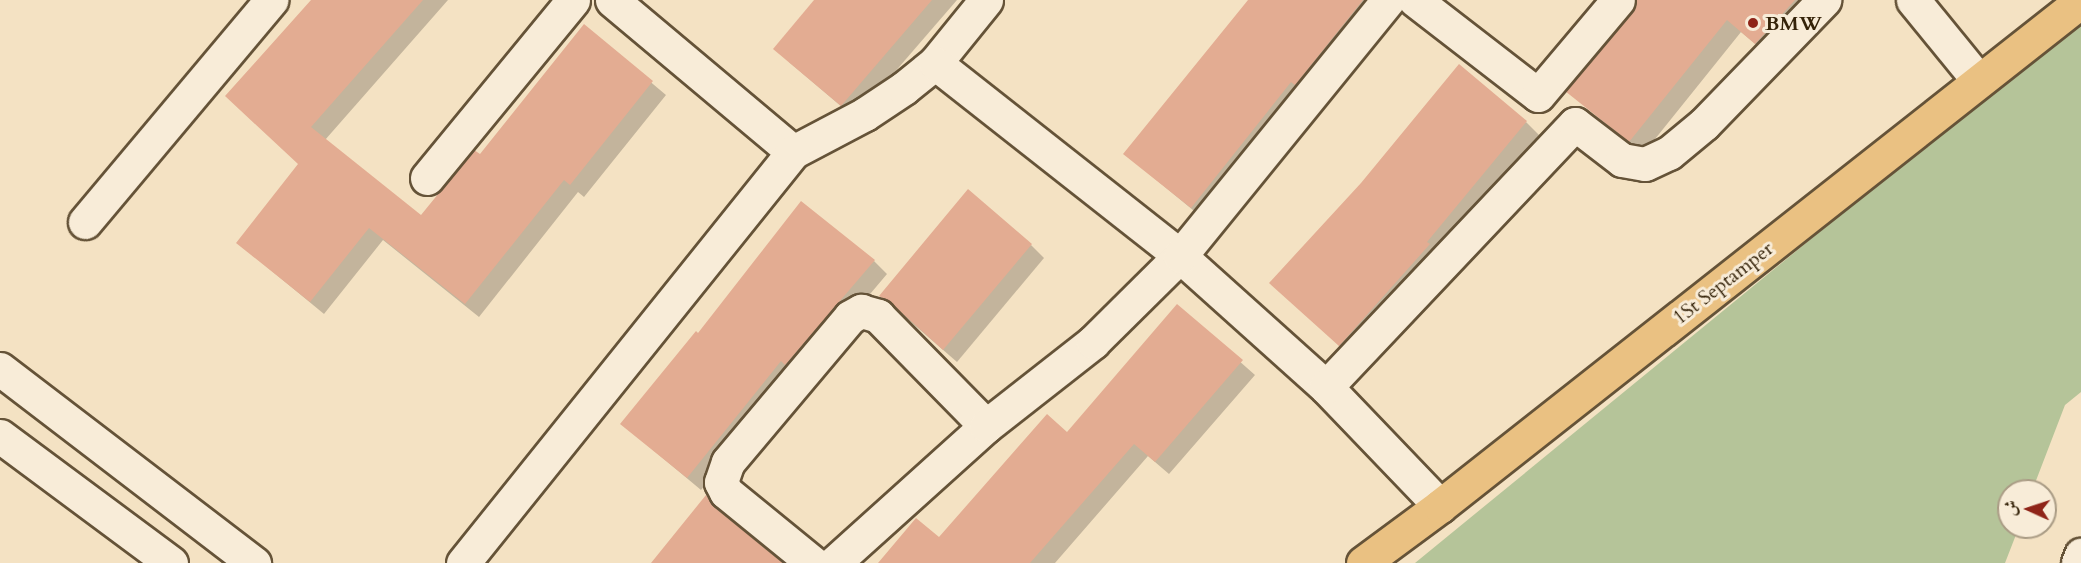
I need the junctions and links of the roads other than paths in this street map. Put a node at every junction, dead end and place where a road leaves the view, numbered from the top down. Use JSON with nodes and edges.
{"nodes":[{"id":1,"x":272,"y":0,"type":"edge"},
{"id":2,"x":573,"y":0,"type":"edge"},
{"id":3,"x":612,"y":0,"type":"edge"},
{"id":4,"x":986,"y":0,"type":"edge"},
{"id":5,"x":1388,"y":0,"type":"edge"},
{"id":6,"x":1415,"y":0,"type":"edge"},
{"id":7,"x":1618,"y":0,"type":"edge"},
{"id":8,"x":1824,"y":0,"type":"edge"},
{"id":9,"x":1913,"y":0,"type":"edge"},
{"id":10,"x":2081,"y":1,"type":"edge"},
{"id":11,"x":935,"y":63,"type":"junction"},
{"id":12,"x":1979,"y":81,"type":"junction"},
{"id":13,"x":1538,"y":95,"type":"junction"},
{"id":14,"x":1575,"y":124,"type":"junction"},
{"id":15,"x":793,"y":152,"type":"junction"},
{"id":16,"x":427,"y":178,"type":"dead end"},
{"id":17,"x":85,"y":222,"type":"dead end"},
{"id":18,"x":1180,"y":256,"type":"junction"},
{"id":19,"x":0,"y":369,"type":"edge"},
{"id":20,"x":1326,"y":387,"type":"junction"},
{"id":21,"x":986,"y":426,"type":"junction"},
{"id":22,"x":0,"y":435,"type":"edge"},
{"id":23,"x":1440,"y":506,"type":"junction"},
{"id":24,"x":2081,"y":555,"type":"edge"},
{"id":25,"x":171,"y":563,"type":"edge"},
{"id":26,"x":254,"y":563,"type":"edge"},
{"id":27,"x":463,"y":563,"type":"edge"},
{"id":28,"x":813,"y":563,"type":"edge"},
{"id":29,"x":834,"y":563,"type":"edge"},
{"id":30,"x":1363,"y":563,"type":"edge"},
{"id":31,"x":2078,"y":563,"type":"edge"}],
"edges":[{"from":1,"to":17,"type":"street"},
{"from":2,"to":16,"type":"street"},
{"from":3,"to":15,"type":"street"},
{"from":4,"to":11,"type":"street"},
{"from":5,"to":18,"type":"street"},
{"from":6,"to":13,"type":"street"},
{"from":7,"to":13,"type":"street"},
{"from":8,"to":14,"type":"street"},
{"from":9,"to":12,"type":"street"},
{"from":10,"to":12,"type":"main road","name":"1St Septamper"},
{"from":11,"to":15,"type":"street"},
{"from":11,"to":18,"type":"street"},
{"from":12,"to":23,"type":"main road","name":"1St Septamper"},
{"from":13,"to":14,"type":"street"},
{"from":14,"to":20,"type":"street"},
{"from":15,"to":27,"type":"street"},
{"from":18,"to":20,"type":"street"},
{"from":18,"to":21,"type":"street"},
{"from":19,"to":26,"type":"street"},
{"from":20,"to":23,"type":"street"},
{"from":21,"to":28,"type":"street"},
{"from":21,"to":29,"type":"street"},
{"from":22,"to":25,"type":"street"},
{"from":23,"to":30,"type":"main road","name":"1St Septamper"},
{"from":24,"to":31,"type":"street"}]}
